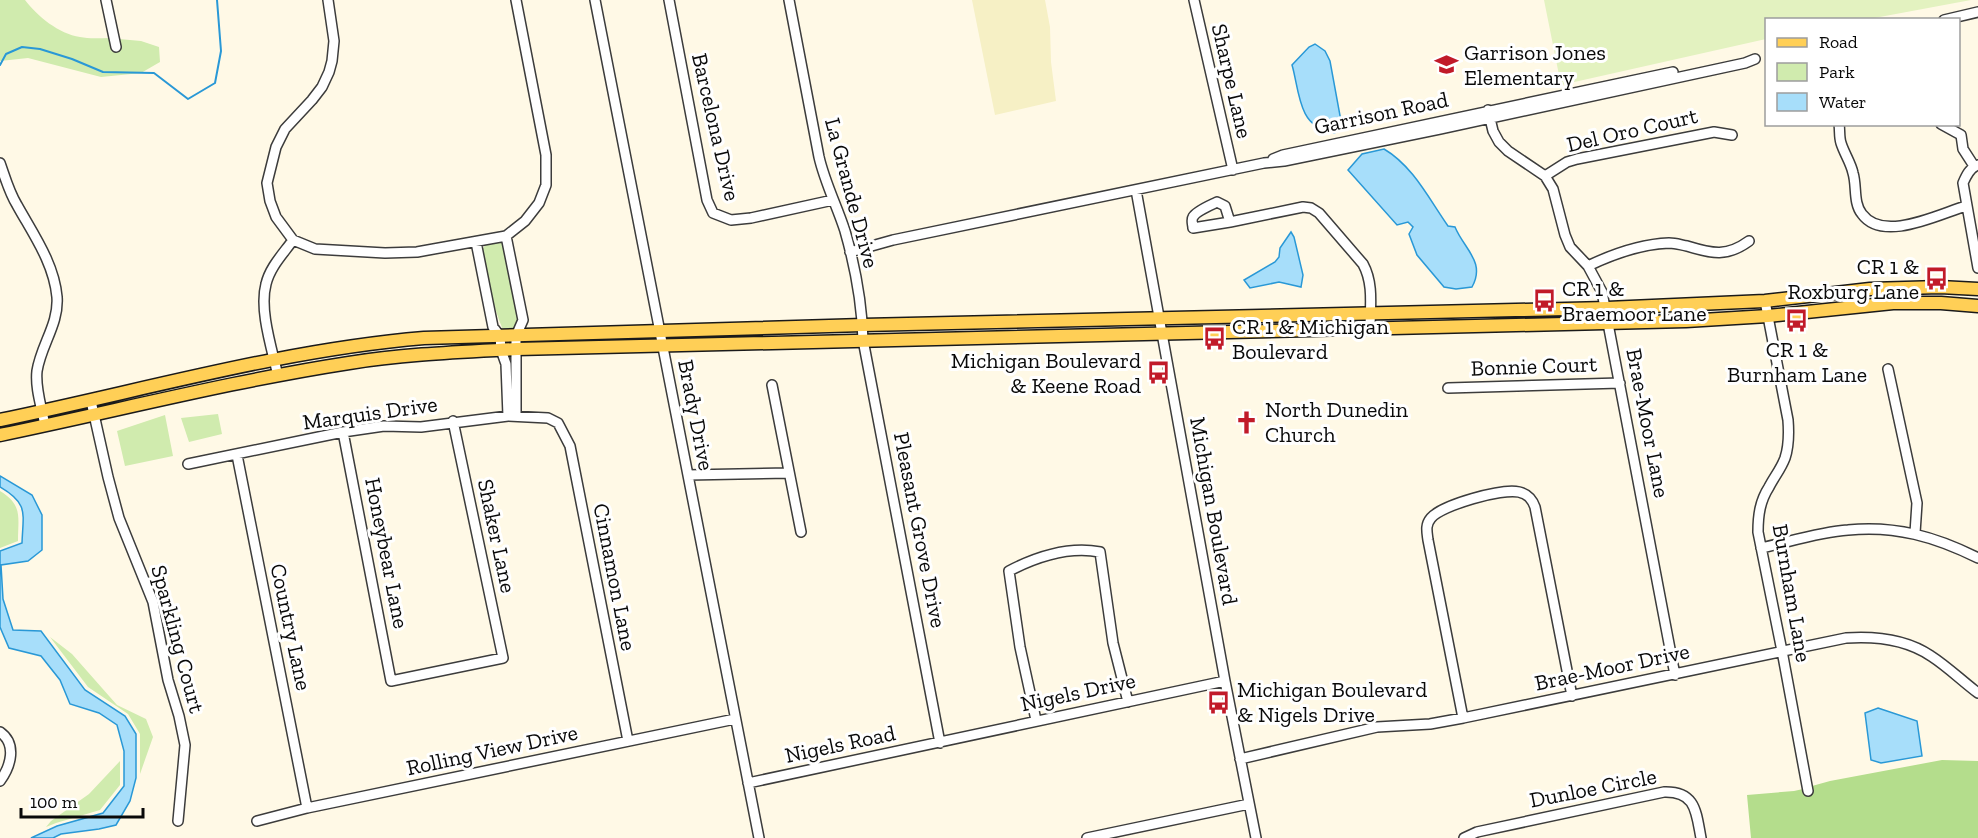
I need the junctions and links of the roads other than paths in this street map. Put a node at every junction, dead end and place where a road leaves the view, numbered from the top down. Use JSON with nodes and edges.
{"nodes":[{"id":1,"x":106,"y":0,"type":"edge"},
{"id":2,"x":328,"y":0,"type":"edge"},
{"id":3,"x":516,"y":0,"type":"edge"},
{"id":4,"x":596,"y":0,"type":"edge"},
{"id":5,"x":669,"y":0,"type":"edge"},
{"id":6,"x":789,"y":0,"type":"edge"},
{"id":7,"x":1194,"y":0,"type":"edge"},
{"id":8,"x":1978,"y":12,"type":"edge"},
{"id":9,"x":1952,"y":18,"type":"edge"},
{"id":10,"x":116,"y":47,"type":"dead end"},
{"id":11,"x":1765,"y":56,"type":"edge"},
{"id":12,"x":1489,"y":114,"type":"junction"},
{"id":13,"x":1839,"y":126,"type":"edge"},
{"id":14,"x":1945,"y":126,"type":"edge"},
{"id":15,"x":1732,"y":135,"type":"dead end"},
{"id":16,"x":0,"y":163,"type":"edge"},
{"id":17,"x":1976,"y":166,"type":"edge"},
{"id":18,"x":1233,"y":170,"type":"junction"},
{"id":19,"x":1545,"y":176,"type":"junction"},
{"id":20,"x":1136,"y":190,"type":"junction"},
{"id":21,"x":833,"y":200,"type":"junction"},
{"id":22,"x":1966,"y":206,"type":"junction"},
{"id":23,"x":1230,"y":222,"type":"dead end"},
{"id":24,"x":506,"y":236,"type":"junction"},
{"id":25,"x":293,"y":240,"type":"junction"},
{"id":26,"x":1749,"y":241,"type":"dead end"},
{"id":27,"x":476,"y":242,"type":"junction"},
{"id":28,"x":850,"y":252,"type":"junction"},
{"id":29,"x":1588,"y":266,"type":"junction"},
{"id":30,"x":1978,"y":268,"type":"edge"},
{"id":31,"x":1978,"y":289,"type":"edge"},
{"id":32,"x":1766,"y":301,"type":"junction"},
{"id":33,"x":1978,"y":306,"type":"edge"},
{"id":34,"x":1607,"y":308,"type":"junction"},
{"id":35,"x":1370,"y":314,"type":"junction"},
{"id":36,"x":1768,"y":316,"type":"junction"},
{"id":37,"x":1159,"y":319,"type":"junction"},
{"id":38,"x":1609,"y":323,"type":"junction"},
{"id":39,"x":862,"y":325,"type":"junction"},
{"id":40,"x":1370,"y":329,"type":"junction"},
{"id":41,"x":660,"y":331,"type":"junction"},
{"id":42,"x":1162,"y":334,"type":"junction"},
{"id":43,"x":500,"y":336,"type":"junction"},
{"id":44,"x":516,"y":336,"type":"junction"},
{"id":45,"x":863,"y":340,"type":"junction"},
{"id":46,"x":663,"y":346,"type":"junction"},
{"id":47,"x":517,"y":349,"type":"junction"},
{"id":48,"x":501,"y":350,"type":"junction"},
{"id":49,"x":275,"y":361,"type":"junction"},
{"id":50,"x":1888,"y":369,"type":"dead end"},
{"id":51,"x":278,"y":376,"type":"junction"},
{"id":52,"x":1620,"y":383,"type":"junction"},
{"id":53,"x":772,"y":384,"type":"dead end"},
{"id":54,"x":1448,"y":388,"type":"dead end"},
{"id":55,"x":91,"y":401,"type":"junction"},
{"id":56,"x":42,"y":411,"type":"junction"},
{"id":57,"x":94,"y":416,"type":"junction"},
{"id":58,"x":512,"y":416,"type":"junction"},
{"id":59,"x":0,"y":420,"type":"edge"},
{"id":60,"x":453,"y":422,"type":"junction"},
{"id":61,"x":558,"y":423,"type":"joint"},
{"id":62,"x":45,"y":426,"type":"junction"},
{"id":63,"x":344,"y":432,"type":"junction"},
{"id":64,"x":0,"y":435,"type":"edge"},
{"id":65,"x":237,"y":454,"type":"junction"},
{"id":66,"x":188,"y":464,"type":"dead end"},
{"id":67,"x":789,"y":473,"type":"junction"},
{"id":68,"x":688,"y":475,"type":"junction"},
{"id":69,"x":801,"y":532,"type":"dead end"},
{"id":70,"x":1915,"y":533,"type":"junction"},
{"id":71,"x":1761,"y":548,"type":"junction"},
{"id":72,"x":1978,"y":558,"type":"edge"},
{"id":73,"x":1782,"y":651,"type":"junction"},
{"id":74,"x":1676,"y":675,"type":"junction"},
{"id":75,"x":392,"y":681,"type":"joint"},
{"id":76,"x":1225,"y":681,"type":"junction"},
{"id":77,"x":1978,"y":693,"type":"edge"},
{"id":78,"x":1572,"y":696,"type":"junction"},
{"id":79,"x":1128,"y":702,"type":"junction"},
{"id":80,"x":1463,"y":718,"type":"junction"},
{"id":81,"x":735,"y":719,"type":"junction"},
{"id":82,"x":1036,"y":720,"type":"junction"},
{"id":83,"x":0,"y":732,"type":"edge"},
{"id":84,"x":628,"y":741,"type":"junction"},
{"id":85,"x":940,"y":742,"type":"junction"},
{"id":86,"x":1240,"y":759,"type":"junction"},
{"id":87,"x":5,"y":767,"type":"edge"},
{"id":88,"x":0,"y":781,"type":"edge"},
{"id":89,"x":748,"y":783,"type":"junction"},
{"id":90,"x":1808,"y":791,"type":"dead end"},
{"id":91,"x":1249,"y":804,"type":"junction"},
{"id":92,"x":307,"y":808,"type":"junction"},
{"id":93,"x":178,"y":821,"type":"dead end"},
{"id":94,"x":257,"y":821,"type":"dead end"},
{"id":95,"x":759,"y":838,"type":"edge"},
{"id":96,"x":1087,"y":838,"type":"edge"},
{"id":97,"x":1256,"y":838,"type":"edge"},
{"id":98,"x":1464,"y":838,"type":"edge"},
{"id":99,"x":1701,"y":838,"type":"edge"}],
"edges":[{"from":1,"to":10,"type":"street"},
{"from":2,"to":25,"type":"street"},
{"from":3,"to":24,"type":"street"},
{"from":4,"to":41,"type":"street","name":"Brady Drive"},
{"from":5,"to":21,"type":"street","name":"Barcelona Drive"},
{"from":6,"to":21,"type":"street","name":"La Grande Drive"},
{"from":7,"to":18,"type":"street","name":"Sharpe Lane"},
{"from":8,"to":9,"type":"street"},
{"from":11,"to":12,"type":"street","name":"Garrison Road"},
{"from":12,"to":18,"type":"street","name":"Garrison Road"},
{"from":12,"to":19,"type":"street"},
{"from":13,"to":22,"type":"street"},
{"from":14,"to":17,"type":"street"},
{"from":15,"to":19,"type":"street","name":"Del Oro Court"},
{"from":16,"to":56,"type":"street"},
{"from":17,"to":22,"type":"street"},
{"from":18,"to":20,"type":"street","name":"Garrison Road"},
{"from":19,"to":29,"type":"street","name":"Brae-Moor Lane"},
{"from":20,"to":28,"type":"street","name":"Garrison Road"},
{"from":20,"to":37,"type":"street","name":"Michigan Boulevard"},
{"from":21,"to":28,"type":"street","name":"La Grande Drive"},
{"from":22,"to":30,"type":"street"},
{"from":23,"to":35,"type":"street"},
{"from":24,"to":27,"type":"street"},
{"from":24,"to":44,"type":"street"},
{"from":25,"to":27,"type":"street"},
{"from":25,"to":49,"type":"street"},
{"from":26,"to":29,"type":"street"},
{"from":27,"to":43,"type":"street"},
{"from":28,"to":39,"type":"street","name":"La Grande Drive"},
{"from":29,"to":34,"type":"street","name":"Brae-Moor Lane"},
{"from":31,"to":32,"type":"main road"},
{"from":32,"to":34,"type":"main road"},
{"from":32,"to":36,"type":"street","name":"Burnham Lane"},
{"from":33,"to":36,"type":"main road"},
{"from":34,"to":35,"type":"main road"},
{"from":34,"to":38,"type":"street","name":"Brae-Moor Lane"},
{"from":35,"to":37,"type":"main road"},
{"from":35,"to":40,"type":"street"},
{"from":36,"to":38,"type":"main road"},
{"from":36,"to":71,"type":"street","name":"Burnham Lane"},
{"from":37,"to":39,"type":"main road"},
{"from":37,"to":42,"type":"street","name":"Michigan Boulevard"},
{"from":38,"to":40,"type":"main road"},
{"from":38,"to":52,"type":"street","name":"Brae-Moor Lane"},
{"from":39,"to":41,"type":"main road"},
{"from":39,"to":45,"type":"street","name":"Pleasant Grove Drive"},
{"from":40,"to":42,"type":"main road"},
{"from":41,"to":44,"type":"main road"},
{"from":41,"to":46,"type":"street","name":"Brady Drive"},
{"from":42,"to":45,"type":"main road"},
{"from":42,"to":76,"type":"street","name":"Michigan Boulevard"},
{"from":43,"to":44,"type":"main road"},
{"from":43,"to":48,"type":"street"},
{"from":43,"to":49,"type":"main road"},
{"from":44,"to":47,"type":"street"},
{"from":45,"to":46,"type":"main road"},
{"from":45,"to":85,"type":"street","name":"Pleasant Grove Drive"},
{"from":46,"to":47,"type":"main road"},
{"from":46,"to":68,"type":"street","name":"Brady Drive"},
{"from":47,"to":48,"type":"main road"},
{"from":47,"to":58,"type":"street"},
{"from":48,"to":51,"type":"main road"},
{"from":48,"to":58,"type":"street"},
{"from":49,"to":51,"type":"street"},
{"from":49,"to":55,"type":"main road"},
{"from":50,"to":70,"type":"street"},
{"from":51,"to":57,"type":"main road"},
{"from":52,"to":54,"type":"street","name":"Bonnie Court"},
{"from":52,"to":74,"type":"street","name":"Brae-Moor Lane"},
{"from":53,"to":67,"type":"street"},
{"from":55,"to":56,"type":"main road"},
{"from":55,"to":57,"type":"street","name":"Sparkling Court"},
{"from":56,"to":59,"type":"main road"},
{"from":56,"to":62,"type":"street"},
{"from":57,"to":62,"type":"main road"},
{"from":57,"to":93,"type":"street","name":"Sparkling Court"},
{"from":58,"to":60,"type":"street","name":"Marquis Drive"},
{"from":58,"to":61,"type":"street","name":"Marquis Drive"},
{"from":60,"to":63,"type":"street","name":"Marquis Drive"},
{"from":60,"to":75,"type":"street","name":"Shaker Lane"},
{"from":61,"to":84,"type":"street","name":"Cinnamon Lane"},
{"from":62,"to":64,"type":"main road"},
{"from":63,"to":65,"type":"street","name":"Marquis Drive"},
{"from":63,"to":75,"type":"street","name":"Honeybear Lane"},
{"from":65,"to":66,"type":"street","name":"Marquis Drive"},
{"from":65,"to":92,"type":"street","name":"Country Lane"},
{"from":67,"to":68,"type":"street"},
{"from":67,"to":69,"type":"street"},
{"from":68,"to":81,"type":"street","name":"Brady Drive"},
{"from":70,"to":71,"type":"street"},
{"from":70,"to":72,"type":"street"},
{"from":71,"to":73,"type":"street","name":"Burnham Lane"},
{"from":73,"to":74,"type":"street","name":"Brae-Moor Drive"},
{"from":73,"to":77,"type":"street","name":"Brae-Moor Drive"},
{"from":73,"to":90,"type":"street","name":"Burnham Lane"},
{"from":74,"to":78,"type":"street","name":"Brae-Moor Drive"},
{"from":76,"to":79,"type":"street","name":"Nigels Drive"},
{"from":76,"to":86,"type":"street","name":"Michigan Boulevard"},
{"from":78,"to":80,"type":"street","name":"Brae-Moor Drive"},
{"from":78,"to":80,"type":"street"},
{"from":79,"to":82,"type":"street","name":"Nigels Drive"},
{"from":79,"to":82,"type":"street"},
{"from":80,"to":86,"type":"street","name":"Brae-Moor Drive"},
{"from":81,"to":84,"type":"street","name":"Rolling View Drive"},
{"from":81,"to":89,"type":"street","name":"Brady Drive"},
{"from":82,"to":85,"type":"street","name":"Nigels Drive"},
{"from":83,"to":87,"type":"street"},
{"from":84,"to":92,"type":"street","name":"Rolling View Drive"},
{"from":85,"to":89,"type":"street","name":"Nigels Road"},
{"from":86,"to":91,"type":"street","name":"Michigan Boulevard"},
{"from":87,"to":88,"type":"street"},
{"from":89,"to":95,"type":"street","name":"Brady Drive"},
{"from":91,"to":96,"type":"street"},
{"from":91,"to":97,"type":"street","name":"Michigan Boulevard"},
{"from":92,"to":94,"type":"street","name":"Rolling View Drive"},
{"from":98,"to":99,"type":"street","name":"Dunloe Circle"}]}
